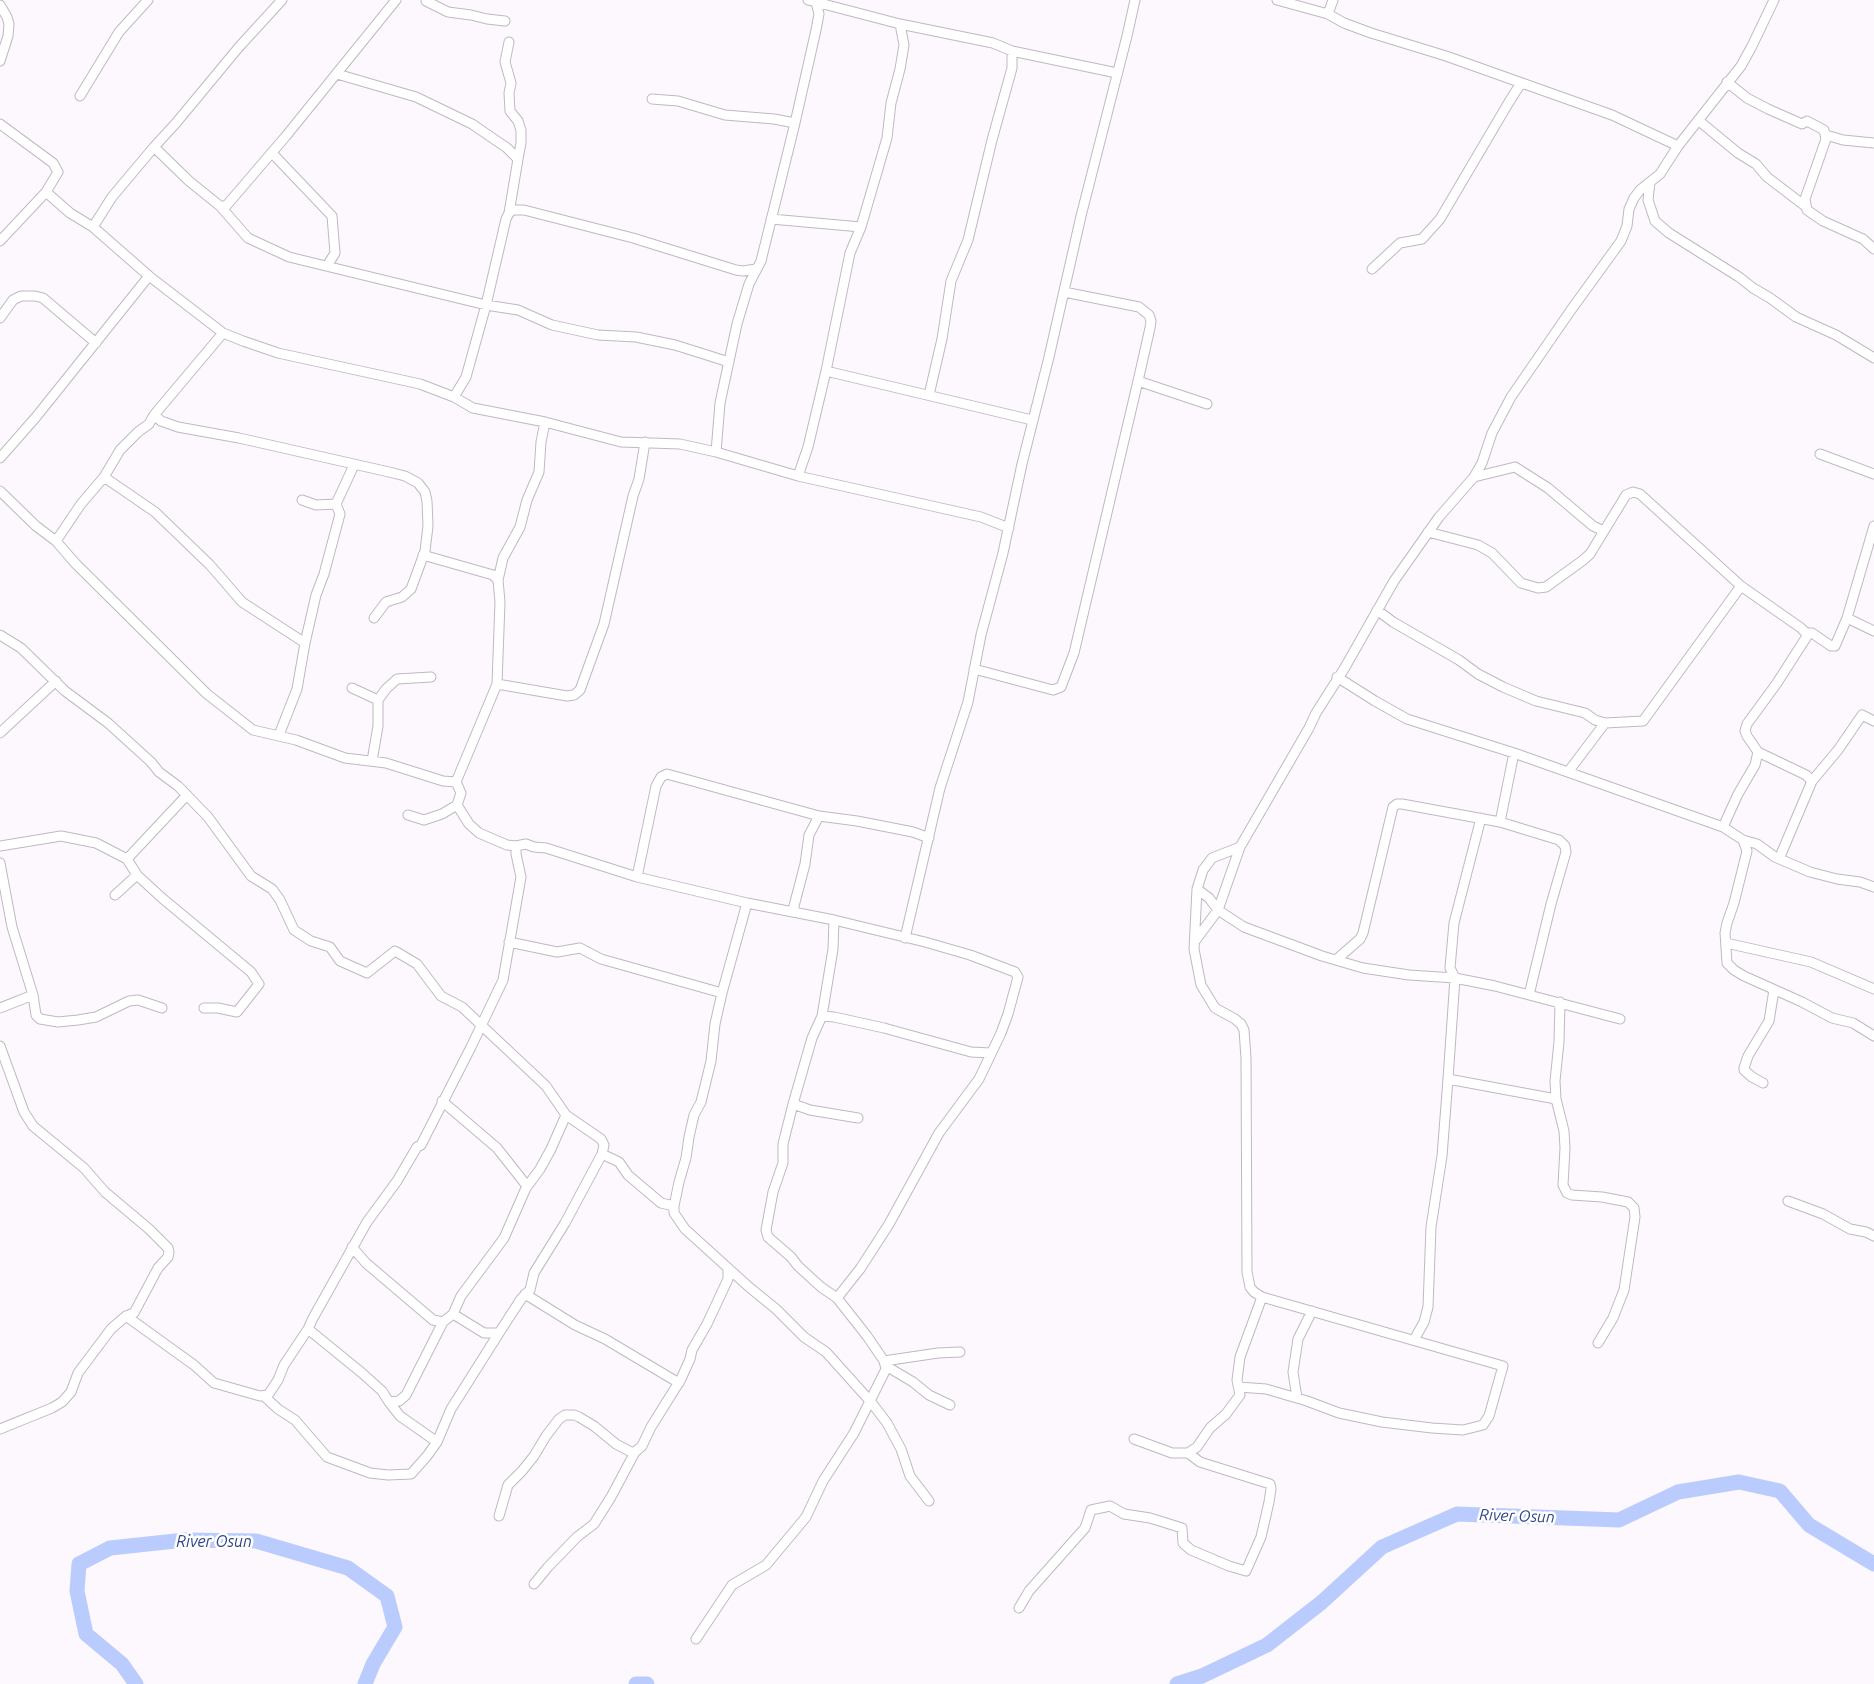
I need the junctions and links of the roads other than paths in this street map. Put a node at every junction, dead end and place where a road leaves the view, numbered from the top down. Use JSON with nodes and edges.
{"nodes":[{"id":1,"x":148,"y":0,"type":"edge"},
{"id":2,"x":282,"y":0,"type":"edge"},
{"id":3,"x":396,"y":0,"type":"edge"},
{"id":4,"x":425,"y":0,"type":"edge"},
{"id":5,"x":1135,"y":0,"type":"edge"},
{"id":6,"x":1277,"y":0,"type":"edge"},
{"id":7,"x":1333,"y":0,"type":"edge"},
{"id":8,"x":1774,"y":0,"type":"edge"},
{"id":9,"x":812,"y":1,"type":"edge"},
{"id":10,"x":0,"y":5,"type":"edge"},
{"id":11,"x":1328,"y":14,"type":"junction"},
{"id":12,"x":505,"y":21,"type":"dead end"},
{"id":13,"x":900,"y":24,"type":"junction"},
{"id":14,"x":510,"y":42,"type":"dead end"},
{"id":15,"x":1012,"y":51,"type":"junction"},
{"id":16,"x":0,"y":61,"type":"edge"},
{"id":17,"x":1117,"y":73,"type":"junction"},
{"id":18,"x":337,"y":74,"type":"junction"},
{"id":19,"x":1728,"y":82,"type":"junction"},
{"id":20,"x":1522,"y":84,"type":"junction"},
{"id":21,"x":80,"y":96,"type":"dead end"},
{"id":22,"x":652,"y":98,"type":"dead end"},
{"id":23,"x":1698,"y":120,"type":"junction"},
{"id":24,"x":795,"y":123,"type":"junction"},
{"id":25,"x":0,"y":124,"type":"edge"},
{"id":26,"x":1826,"y":135,"type":"junction"},
{"id":27,"x":1874,"y":143,"type":"edge"},
{"id":28,"x":1678,"y":146,"type":"junction"},
{"id":29,"x":154,"y":147,"type":"junction"},
{"id":30,"x":272,"y":153,"type":"junction"},
{"id":31,"x":518,"y":159,"type":"junction"},
{"id":32,"x":1650,"y":182,"type":"junction"},
{"id":33,"x":46,"y":192,"type":"junction"},
{"id":34,"x":220,"y":206,"type":"junction"},
{"id":35,"x":1805,"y":206,"type":"junction"},
{"id":36,"x":509,"y":213,"type":"junction"},
{"id":37,"x":771,"y":219,"type":"junction"},
{"id":38,"x":93,"y":227,"type":"junction"},
{"id":39,"x":861,"y":227,"type":"junction"},
{"id":40,"x":0,"y":241,"type":"edge"},
{"id":41,"x":1874,"y":249,"type":"edge"},
{"id":42,"x":327,"y":266,"type":"junction"},
{"id":43,"x":756,"y":269,"type":"junction"},
{"id":44,"x":1372,"y":269,"type":"dead end"},
{"id":45,"x":149,"y":276,"type":"junction"},
{"id":46,"x":1064,"y":292,"type":"junction"},
{"id":47,"x":486,"y":306,"type":"junction"},
{"id":48,"x":0,"y":318,"type":"edge"},
{"id":49,"x":223,"y":333,"type":"junction"},
{"id":50,"x":96,"y":343,"type":"junction"},
{"id":51,"x":1874,"y":358,"type":"edge"},
{"id":52,"x":729,"y":362,"type":"junction"},
{"id":53,"x":826,"y":371,"type":"junction"},
{"id":54,"x":1138,"y":381,"type":"junction"},
{"id":55,"x":929,"y":395,"type":"junction"},
{"id":56,"x":454,"y":397,"type":"junction"},
{"id":57,"x":1207,"y":404,"type":"dead end"},
{"id":58,"x":154,"y":415,"type":"junction"},
{"id":59,"x":1032,"y":420,"type":"junction"},
{"id":60,"x":545,"y":422,"type":"junction"},
{"id":61,"x":645,"y":442,"type":"junction"},
{"id":62,"x":716,"y":452,"type":"junction"},
{"id":63,"x":1820,"y":454,"type":"dead end"},
{"id":64,"x":0,"y":458,"type":"edge"},
{"id":65,"x":354,"y":465,"type":"junction"},
{"id":66,"x":1874,"y":474,"type":"edge"},
{"id":67,"x":798,"y":476,"type":"junction"},
{"id":68,"x":104,"y":477,"type":"junction"},
{"id":69,"x":1474,"y":477,"type":"junction"},
{"id":70,"x":0,"y":491,"type":"edge"},
{"id":71,"x":302,"y":500,"type":"dead end"},
{"id":72,"x":336,"y":504,"type":"junction"},
{"id":73,"x":1874,"y":526,"type":"edge"},
{"id":74,"x":1009,"y":528,"type":"junction"},
{"id":75,"x":1604,"y":531,"type":"junction"},
{"id":76,"x":1428,"y":532,"type":"junction"},
{"id":77,"x":56,"y":541,"type":"junction"},
{"id":78,"x":1866,"y":552,"type":"junction"},
{"id":79,"x":424,"y":555,"type":"junction"},
{"id":80,"x":1874,"y":557,"type":"edge"},
{"id":81,"x":498,"y":580,"type":"junction"},
{"id":82,"x":1741,"y":586,"type":"junction"},
{"id":83,"x":1378,"y":610,"type":"junction"},
{"id":84,"x":374,"y":618,"type":"dead end"},
{"id":85,"x":1847,"y":618,"type":"junction"},
{"id":86,"x":1874,"y":631,"type":"edge"},
{"id":87,"x":1810,"y":633,"type":"junction"},
{"id":88,"x":0,"y":634,"type":"edge"},
{"id":89,"x":305,"y":643,"type":"junction"},
{"id":90,"x":974,"y":669,"type":"junction"},
{"id":91,"x":431,"y":677,"type":"dead end"},
{"id":92,"x":1337,"y":677,"type":"junction"},
{"id":93,"x":56,"y":681,"type":"junction"},
{"id":94,"x":496,"y":684,"type":"junction"},
{"id":95,"x":352,"y":688,"type":"dead end"},
{"id":96,"x":378,"y":700,"type":"junction"},
{"id":97,"x":1874,"y":721,"type":"edge"},
{"id":98,"x":1605,"y":724,"type":"junction"},
{"id":99,"x":0,"y":733,"type":"edge"},
{"id":100,"x":279,"y":735,"type":"junction"},
{"id":101,"x":1758,"y":752,"type":"junction"},
{"id":102,"x":1514,"y":753,"type":"junction"},
{"id":103,"x":372,"y":761,"type":"junction"},
{"id":104,"x":1568,"y":772,"type":"junction"},
{"id":105,"x":1812,"y":780,"type":"junction"},
{"id":106,"x":456,"y":782,"type":"junction"},
{"id":107,"x":187,"y":795,"type":"junction"},
{"id":108,"x":457,"y":804,"type":"junction"},
{"id":109,"x":408,"y":815,"type":"dead end"},
{"id":110,"x":819,"y":816,"type":"junction"},
{"id":111,"x":1481,"y":818,"type":"junction"},
{"id":112,"x":1500,"y":822,"type":"junction"},
{"id":113,"x":1723,"y":827,"type":"junction"},
{"id":114,"x":929,"y":838,"type":"junction"},
{"id":115,"x":1743,"y":840,"type":"junction"},
{"id":116,"x":0,"y":846,"type":"edge"},
{"id":117,"x":516,"y":846,"type":"junction"},
{"id":118,"x":1240,"y":847,"type":"junction"},
{"id":119,"x":127,"y":859,"type":"junction"},
{"id":120,"x":1779,"y":859,"type":"junction"},
{"id":121,"x":0,"y":863,"type":"edge"},
{"id":122,"x":137,"y":875,"type":"junction"},
{"id":123,"x":637,"y":877,"type":"junction"},
{"id":124,"x":1874,"y":887,"type":"edge"},
{"id":125,"x":1197,"y":889,"type":"junction"},
{"id":126,"x":114,"y":894,"type":"dead end"},
{"id":127,"x":747,"y":903,"type":"junction"},
{"id":128,"x":1218,"y":910,"type":"junction"},
{"id":129,"x":794,"y":911,"type":"junction"},
{"id":130,"x":834,"y":920,"type":"junction"},
{"id":131,"x":904,"y":938,"type":"junction"},
{"id":132,"x":1195,"y":941,"type":"junction"},
{"id":133,"x":510,"y":942,"type":"junction"},
{"id":134,"x":1726,"y":943,"type":"junction"},
{"id":135,"x":1336,"y":960,"type":"junction"},
{"id":136,"x":1455,"y":978,"type":"junction"},
{"id":137,"x":1874,"y":989,"type":"edge"},
{"id":138,"x":1774,"y":990,"type":"junction"},
{"id":139,"x":722,"y":993,"type":"junction"},
{"id":140,"x":33,"y":995,"type":"junction"},
{"id":141,"x":1529,"y":995,"type":"junction"},
{"id":142,"x":1560,"y":1002,"type":"junction"},
{"id":143,"x":0,"y":1008,"type":"edge"},
{"id":144,"x":162,"y":1008,"type":"dead end"},
{"id":145,"x":204,"y":1008,"type":"dead end"},
{"id":146,"x":822,"y":1016,"type":"junction"},
{"id":147,"x":1620,"y":1019,"type":"dead end"},
{"id":148,"x":482,"y":1026,"type":"junction"},
{"id":149,"x":1874,"y":1036,"type":"edge"},
{"id":150,"x":0,"y":1046,"type":"edge"},
{"id":151,"x":990,"y":1053,"type":"junction"},
{"id":152,"x":1448,"y":1079,"type":"junction"},
{"id":153,"x":1763,"y":1083,"type":"dead end"},
{"id":154,"x":1556,"y":1099,"type":"junction"},
{"id":155,"x":442,"y":1102,"type":"junction"},
{"id":156,"x":793,"y":1104,"type":"junction"},
{"id":157,"x":566,"y":1115,"type":"junction"},
{"id":158,"x":858,"y":1118,"type":"dead end"},
{"id":159,"x":602,"y":1154,"type":"junction"},
{"id":160,"x":528,"y":1186,"type":"junction"},
{"id":161,"x":1788,"y":1201,"type":"dead end"},
{"id":162,"x":674,"y":1206,"type":"junction"},
{"id":163,"x":1874,"y":1236,"type":"edge"},
{"id":164,"x":352,"y":1247,"type":"junction"},
{"id":165,"x":728,"y":1268,"type":"junction"},
{"id":166,"x":525,"y":1294,"type":"junction"},
{"id":167,"x":1262,"y":1297,"type":"junction"},
{"id":168,"x":837,"y":1298,"type":"junction"},
{"id":169,"x":1312,"y":1311,"type":"junction"},
{"id":170,"x":453,"y":1314,"type":"junction"},
{"id":171,"x":126,"y":1316,"type":"junction"},
{"id":172,"x":443,"y":1322,"type":"junction"},
{"id":173,"x":308,"y":1330,"type":"junction"},
{"id":174,"x":499,"y":1334,"type":"junction"},
{"id":175,"x":1414,"y":1340,"type":"junction"},
{"id":176,"x":1598,"y":1342,"type":"dead end"},
{"id":177,"x":960,"y":1352,"type":"dead end"},
{"id":178,"x":885,"y":1364,"type":"junction"},
{"id":179,"x":678,"y":1383,"type":"junction"},
{"id":180,"x":1239,"y":1388,"type":"junction"},
{"id":181,"x":264,"y":1396,"type":"junction"},
{"id":182,"x":1297,"y":1398,"type":"junction"},
{"id":183,"x":389,"y":1402,"type":"junction"},
{"id":184,"x":871,"y":1402,"type":"junction"},
{"id":185,"x":950,"y":1405,"type":"dead end"},
{"id":186,"x":0,"y":1429,"type":"edge"},
{"id":187,"x":1134,"y":1439,"type":"dead end"},
{"id":188,"x":437,"y":1442,"type":"junction"},
{"id":189,"x":635,"y":1452,"type":"junction"},
{"id":190,"x":1188,"y":1453,"type":"junction"},
{"id":191,"x":929,"y":1501,"type":"dead end"},
{"id":192,"x":499,"y":1516,"type":"dead end"},
{"id":193,"x":534,"y":1584,"type":"dead end"},
{"id":194,"x":1019,"y":1608,"type":"dead end"},
{"id":195,"x":696,"y":1638,"type":"dead end"}],
"edges":[{"from":1,"to":21,"type":"street"},
{"from":2,"to":29,"type":"street"},
{"from":3,"to":18,"type":"street"},
{"from":4,"to":12,"type":"street"},
{"from":5,"to":17,"type":"street"},
{"from":6,"to":11,"type":"street"},
{"from":7,"to":11,"type":"street"},
{"from":8,"to":19,"type":"street"},
{"from":9,"to":13,"type":"street"},
{"from":9,"to":24,"type":"street"},
{"from":10,"to":16,"type":"street"},
{"from":11,"to":20,"type":"street"},
{"from":13,"to":15,"type":"street"},
{"from":13,"to":39,"type":"street"},
{"from":14,"to":31,"type":"street"},
{"from":15,"to":17,"type":"street"},
{"from":15,"to":55,"type":"street"},
{"from":17,"to":46,"type":"street"},
{"from":18,"to":30,"type":"street"},
{"from":18,"to":31,"type":"street"},
{"from":19,"to":23,"type":"street"},
{"from":19,"to":26,"type":"street"},
{"from":20,"to":28,"type":"street"},
{"from":20,"to":44,"type":"street"},
{"from":22,"to":24,"type":"street"},
{"from":23,"to":28,"type":"street"},
{"from":23,"to":35,"type":"street"},
{"from":24,"to":37,"type":"street"},
{"from":25,"to":33,"type":"street"},
{"from":26,"to":27,"type":"street"},
{"from":26,"to":35,"type":"street"},
{"from":28,"to":32,"type":"street"},
{"from":29,"to":34,"type":"street"},
{"from":29,"to":38,"type":"street"},
{"from":30,"to":34,"type":"street"},
{"from":30,"to":42,"type":"street"},
{"from":31,"to":36,"type":"street"},
{"from":32,"to":51,"type":"street"},
{"from":32,"to":69,"type":"street"},
{"from":33,"to":38,"type":"street"},
{"from":33,"to":40,"type":"street"},
{"from":34,"to":42,"type":"street"},
{"from":35,"to":41,"type":"street"},
{"from":36,"to":43,"type":"street"},
{"from":36,"to":47,"type":"street"},
{"from":37,"to":39,"type":"street"},
{"from":37,"to":43,"type":"street"},
{"from":38,"to":45,"type":"street"},
{"from":39,"to":53,"type":"street"},
{"from":42,"to":47,"type":"street"},
{"from":43,"to":52,"type":"street"},
{"from":45,"to":49,"type":"street"},
{"from":45,"to":50,"type":"street"},
{"from":46,"to":54,"type":"street"},
{"from":46,"to":59,"type":"street"},
{"from":47,"to":52,"type":"street"},
{"from":47,"to":56,"type":"street"},
{"from":48,"to":50,"type":"street"},
{"from":49,"to":56,"type":"street"},
{"from":49,"to":58,"type":"street"},
{"from":50,"to":64,"type":"street"},
{"from":52,"to":62,"type":"street"},
{"from":53,"to":55,"type":"street"},
{"from":53,"to":67,"type":"street"},
{"from":54,"to":57,"type":"street"},
{"from":54,"to":90,"type":"street"},
{"from":55,"to":59,"type":"street"},
{"from":56,"to":60,"type":"street"},
{"from":58,"to":65,"type":"street"},
{"from":58,"to":68,"type":"street"},
{"from":59,"to":74,"type":"street"},
{"from":60,"to":61,"type":"street"},
{"from":60,"to":81,"type":"street"},
{"from":61,"to":62,"type":"street"},
{"from":61,"to":94,"type":"street"},
{"from":62,"to":67,"type":"street"},
{"from":63,"to":66,"type":"street"},
{"from":65,"to":72,"type":"street"},
{"from":65,"to":79,"type":"street"},
{"from":67,"to":74,"type":"street"},
{"from":68,"to":77,"type":"street"},
{"from":68,"to":89,"type":"street"},
{"from":69,"to":75,"type":"street"},
{"from":69,"to":76,"type":"street"},
{"from":70,"to":77,"type":"street"},
{"from":71,"to":72,"type":"street"},
{"from":72,"to":89,"type":"street"},
{"from":73,"to":78,"type":"street"},
{"from":74,"to":90,"type":"street"},
{"from":75,"to":76,"type":"street"},
{"from":75,"to":82,"type":"street"},
{"from":76,"to":83,"type":"street"},
{"from":77,"to":100,"type":"street"},
{"from":78,"to":80,"type":"street"},
{"from":78,"to":85,"type":"street"},
{"from":79,"to":81,"type":"street"},
{"from":79,"to":84,"type":"street"},
{"from":81,"to":94,"type":"street"},
{"from":82,"to":87,"type":"street"},
{"from":82,"to":98,"type":"street"},
{"from":83,"to":92,"type":"street"},
{"from":83,"to":98,"type":"street"},
{"from":85,"to":86,"type":"street"},
{"from":85,"to":87,"type":"street"},
{"from":87,"to":101,"type":"street"},
{"from":88,"to":93,"type":"street"},
{"from":89,"to":100,"type":"street"},
{"from":90,"to":114,"type":"street"},
{"from":91,"to":96,"type":"street"},
{"from":92,"to":102,"type":"street"},
{"from":92,"to":118,"type":"street"},
{"from":93,"to":99,"type":"street"},
{"from":93,"to":107,"type":"street"},
{"from":94,"to":106,"type":"street"},
{"from":95,"to":96,"type":"street"},
{"from":96,"to":103,"type":"street"},
{"from":97,"to":105,"type":"street"},
{"from":98,"to":104,"type":"street"},
{"from":100,"to":103,"type":"street"},
{"from":101,"to":105,"type":"street"},
{"from":101,"to":113,"type":"street"},
{"from":102,"to":104,"type":"street"},
{"from":102,"to":112,"type":"street"},
{"from":103,"to":106,"type":"street"},
{"from":104,"to":113,"type":"street"},
{"from":105,"to":120,"type":"street"},
{"from":106,"to":108,"type":"street"},
{"from":107,"to":119,"type":"street"},
{"from":107,"to":148,"type":"street"},
{"from":108,"to":109,"type":"street"},
{"from":108,"to":117,"type":"street"},
{"from":110,"to":114,"type":"street"},
{"from":110,"to":123,"type":"street"},
{"from":110,"to":129,"type":"street"},
{"from":111,"to":112,"type":"street"},
{"from":111,"to":135,"type":"street"},
{"from":111,"to":136,"type":"street"},
{"from":112,"to":141,"type":"street"},
{"from":113,"to":115,"type":"street"},
{"from":114,"to":131,"type":"street"},
{"from":115,"to":120,"type":"street"},
{"from":115,"to":134,"type":"street"},
{"from":116,"to":119,"type":"street"},
{"from":117,"to":123,"type":"street"},
{"from":117,"to":133,"type":"street"},
{"from":118,"to":125,"type":"street"},
{"from":118,"to":128,"type":"street"},
{"from":119,"to":122,"type":"street"},
{"from":120,"to":124,"type":"street"},
{"from":121,"to":140,"type":"street"},
{"from":122,"to":126,"type":"street"},
{"from":122,"to":145,"type":"street"},
{"from":123,"to":127,"type":"street"},
{"from":125,"to":128,"type":"street"},
{"from":125,"to":132,"type":"street"},
{"from":127,"to":129,"type":"street"},
{"from":127,"to":139,"type":"street"},
{"from":128,"to":132,"type":"street"},
{"from":128,"to":135,"type":"street"},
{"from":129,"to":130,"type":"street"},
{"from":130,"to":131,"type":"street"},
{"from":130,"to":146,"type":"street"},
{"from":131,"to":151,"type":"street"},
{"from":132,"to":167,"type":"street"},
{"from":133,"to":139,"type":"street"},
{"from":133,"to":148,"type":"street"},
{"from":134,"to":137,"type":"street"},
{"from":134,"to":138,"type":"street"},
{"from":135,"to":136,"type":"street"},
{"from":136,"to":141,"type":"street"},
{"from":136,"to":152,"type":"street"},
{"from":138,"to":149,"type":"street"},
{"from":138,"to":153,"type":"street"},
{"from":139,"to":162,"type":"street"},
{"from":140,"to":143,"type":"street"},
{"from":140,"to":144,"type":"street"},
{"from":141,"to":142,"type":"street"},
{"from":142,"to":147,"type":"street"},
{"from":142,"to":154,"type":"street"},
{"from":146,"to":151,"type":"street"},
{"from":146,"to":156,"type":"street"},
{"from":148,"to":155,"type":"street"},
{"from":148,"to":157,"type":"street"},
{"from":150,"to":171,"type":"street"},
{"from":151,"to":168,"type":"street"},
{"from":152,"to":154,"type":"street"},
{"from":152,"to":175,"type":"street"},
{"from":154,"to":176,"type":"street"},
{"from":155,"to":160,"type":"street"},
{"from":155,"to":164,"type":"street"},
{"from":156,"to":158,"type":"street"},
{"from":156,"to":168,"type":"street"},
{"from":157,"to":159,"type":"street"},
{"from":157,"to":160,"type":"street"},
{"from":159,"to":162,"type":"street"},
{"from":159,"to":166,"type":"street"},
{"from":160,"to":170,"type":"street"},
{"from":161,"to":163,"type":"street"},
{"from":162,"to":165,"type":"street"},
{"from":164,"to":172,"type":"street"},
{"from":164,"to":173,"type":"street"},
{"from":165,"to":179,"type":"street"},
{"from":165,"to":184,"type":"street"},
{"from":166,"to":174,"type":"street"},
{"from":166,"to":179,"type":"street"},
{"from":167,"to":169,"type":"street"},
{"from":167,"to":180,"type":"street"},
{"from":168,"to":178,"type":"street"},
{"from":169,"to":175,"type":"street"},
{"from":169,"to":182,"type":"street"},
{"from":170,"to":172,"type":"street"},
{"from":170,"to":174,"type":"street"},
{"from":171,"to":181,"type":"street"},
{"from":171,"to":186,"type":"street"},
{"from":172,"to":183,"type":"street"},
{"from":173,"to":181,"type":"street"},
{"from":173,"to":183,"type":"street"},
{"from":174,"to":188,"type":"street"},
{"from":175,"to":182,"type":"street"},
{"from":177,"to":178,"type":"street"},
{"from":178,"to":184,"type":"street"},
{"from":178,"to":185,"type":"street"},
{"from":179,"to":189,"type":"street"},
{"from":180,"to":182,"type":"street"},
{"from":180,"to":190,"type":"street"},
{"from":181,"to":188,"type":"street"},
{"from":183,"to":188,"type":"street"},
{"from":184,"to":191,"type":"street"},
{"from":184,"to":195,"type":"street"},
{"from":187,"to":190,"type":"street"},
{"from":189,"to":192,"type":"street"},
{"from":189,"to":193,"type":"street"},
{"from":190,"to":194,"type":"street"}]}
